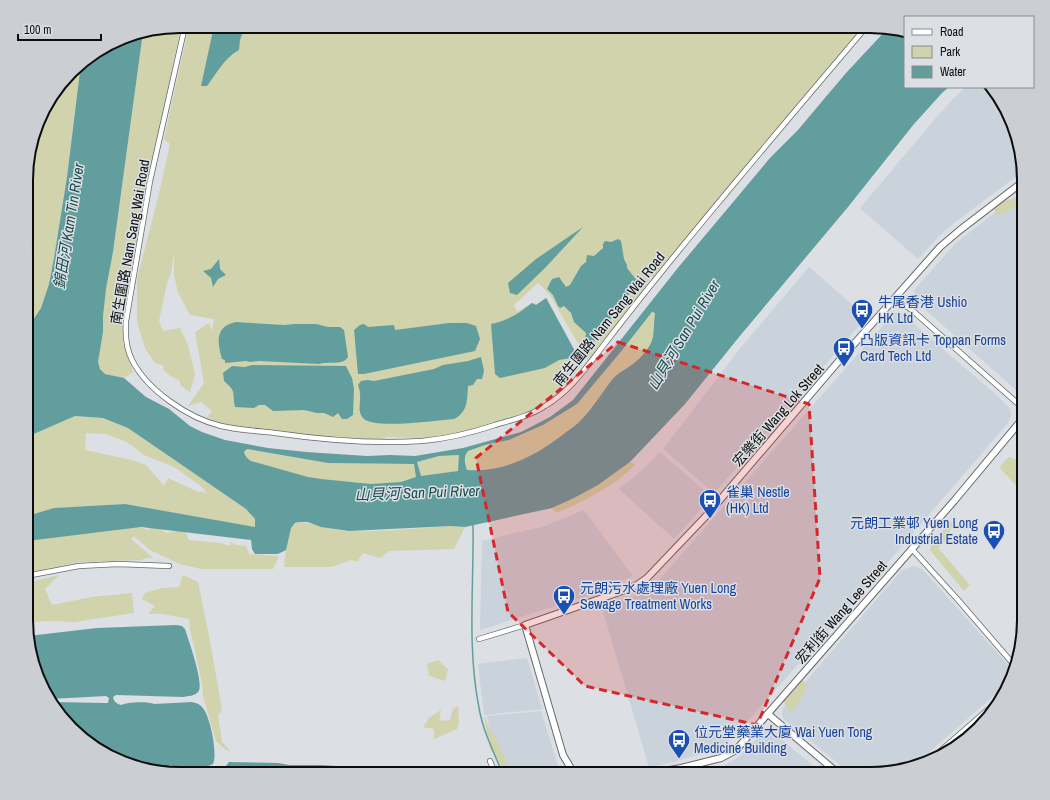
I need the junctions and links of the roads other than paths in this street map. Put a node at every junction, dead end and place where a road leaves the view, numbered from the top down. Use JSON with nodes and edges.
{"nodes":[{"id":1,"x":183,"y":33,"type":"edge"},
{"id":2,"x":861,"y":33,"type":"edge"},
{"id":3,"x":1017,"y":186,"type":"edge"},
{"id":4,"x":895,"y":298,"type":"junction"},
{"id":5,"x":1017,"y":403,"type":"edge"},
{"id":6,"x":1017,"y":426,"type":"edge"},
{"id":7,"x":912,"y":549,"type":"junction"},
{"id":8,"x":169,"y":566,"type":"dead end"},
{"id":9,"x":33,"y":575,"type":"edge"},
{"id":10,"x":525,"y":625,"type":"junction"},
{"id":11,"x":479,"y":639,"type":"dead end"},
{"id":12,"x":1011,"y":661,"type":"edge"},
{"id":13,"x":986,"y":712,"type":"edge"},
{"id":14,"x":768,"y":714,"type":"junction"},
{"id":15,"x":947,"y":745,"type":"edge"},
{"id":16,"x":490,"y":762,"type":"dead end"},
{"id":17,"x":492,"y":767,"type":"edge"},
{"id":18,"x":570,"y":767,"type":"edge"},
{"id":19,"x":685,"y":767,"type":"edge"},
{"id":20,"x":831,"y":767,"type":"edge"}],
"edges":[{"from":1,"to":2,"type":"street","name":"南生圍路 Nam Sang Wai Road"},
{"from":3,"to":4,"type":"street","name":"宏樂街 Wang Lok Street"},
{"from":4,"to":5,"type":"street"},
{"from":4,"to":10,"type":"street","name":"宏樂街 Wang Lok Street"},
{"from":6,"to":7,"type":"street","name":"宏利街 Wang Lee Street"},
{"from":7,"to":12,"type":"street"},
{"from":7,"to":14,"type":"street","name":"宏利街 Wang Lee Street"},
{"from":8,"to":9,"type":"street"},
{"from":10,"to":11,"type":"street","name":"宏樂街 Wang Lok Street"},
{"from":10,"to":18,"type":"street"},
{"from":13,"to":15,"type":"street"},
{"from":14,"to":19,"type":"street","name":"宏利街 Wang Lee Street"},
{"from":14,"to":20,"type":"street"},
{"from":16,"to":17,"type":"street"}]}
